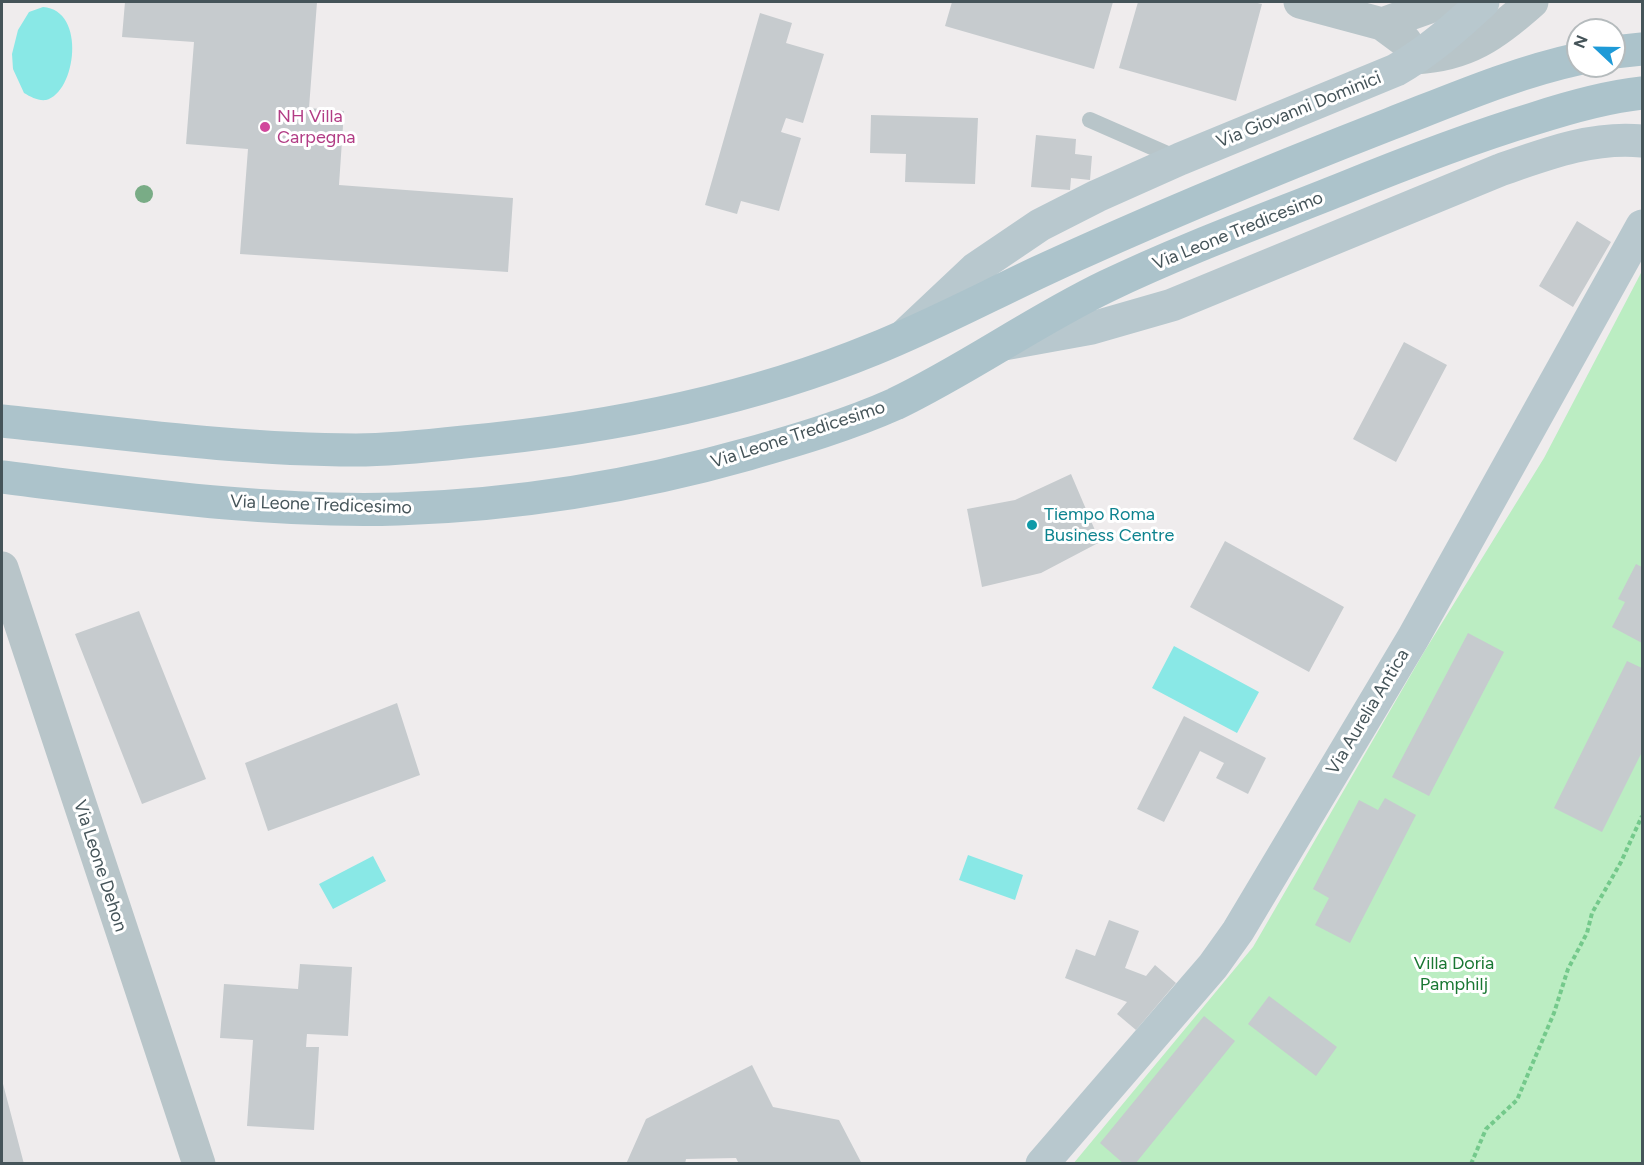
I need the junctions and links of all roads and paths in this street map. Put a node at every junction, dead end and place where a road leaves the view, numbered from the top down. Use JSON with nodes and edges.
{"nodes":[{"id":1,"x":1300,"y":2,"type":"edge"},
{"id":2,"x":1444,"y":2,"type":"edge"},
{"id":3,"x":1483,"y":2,"type":"edge"},
{"id":4,"x":1532,"y":2,"type":"edge"},
{"id":5,"x":1382,"y":24,"type":"junction"},
{"id":6,"x":1642,"y":49,"type":"edge"},
{"id":7,"x":1626,"y":51,"type":"edge"},
{"id":8,"x":1416,"y":58,"type":"junction"},
{"id":9,"x":1566,"y":62,"type":"edge"},
{"id":10,"x":1642,"y":93,"type":"edge"},
{"id":11,"x":1090,"y":120,"type":"dead end"},
{"id":12,"x":1642,"y":141,"type":"edge"},
{"id":13,"x":1180,"y":159,"type":"junction"},
{"id":14,"x":1642,"y":226,"type":"edge"},
{"id":15,"x":903,"y":338,"type":"junction"},
{"id":16,"x":1003,"y":344,"type":"junction"},
{"id":17,"x":2,"y":421,"type":"edge"},
{"id":18,"x":2,"y":477,"type":"edge"},
{"id":19,"x":2,"y":568,"type":"edge"},
{"id":20,"x":1642,"y":816,"type":"edge"},
{"id":21,"x":199,"y":1164,"type":"edge"},
{"id":22,"x":1042,"y":1164,"type":"edge"},
{"id":23,"x":1470,"y":1164,"type":"edge"}],
"edges":[{"from":1,"to":5,"type":"street"},
{"from":2,"to":5,"type":"street"},
{"from":3,"to":8,"type":"main road","name":"Via Giovanni Dominici"},
{"from":4,"to":8,"type":"street"},
{"from":5,"to":8,"type":"street"},
{"from":6,"to":7,"type":"main road"},
{"from":8,"to":13,"type":"main road","name":"Via Giovanni Dominici"},
{"from":9,"to":15,"type":"main road"},
{"from":10,"to":16,"type":"main road","name":"Via Leone Tredicesimo"},
{"from":11,"to":13,"type":"lane"},
{"from":12,"to":16,"type":"main road"},
{"from":13,"to":15,"type":"main road","name":"Via Giovanni Dominici"},
{"from":14,"to":22,"type":"main road","name":"Via Aurelia Antica"},
{"from":15,"to":17,"type":"main road"},
{"from":16,"to":18,"type":"main road","name":"Via Leone Tredicesimo"},
{"from":19,"to":21,"type":"street","name":"Via Leone Dehon"},
{"from":20,"to":23,"type":"path"}]}
